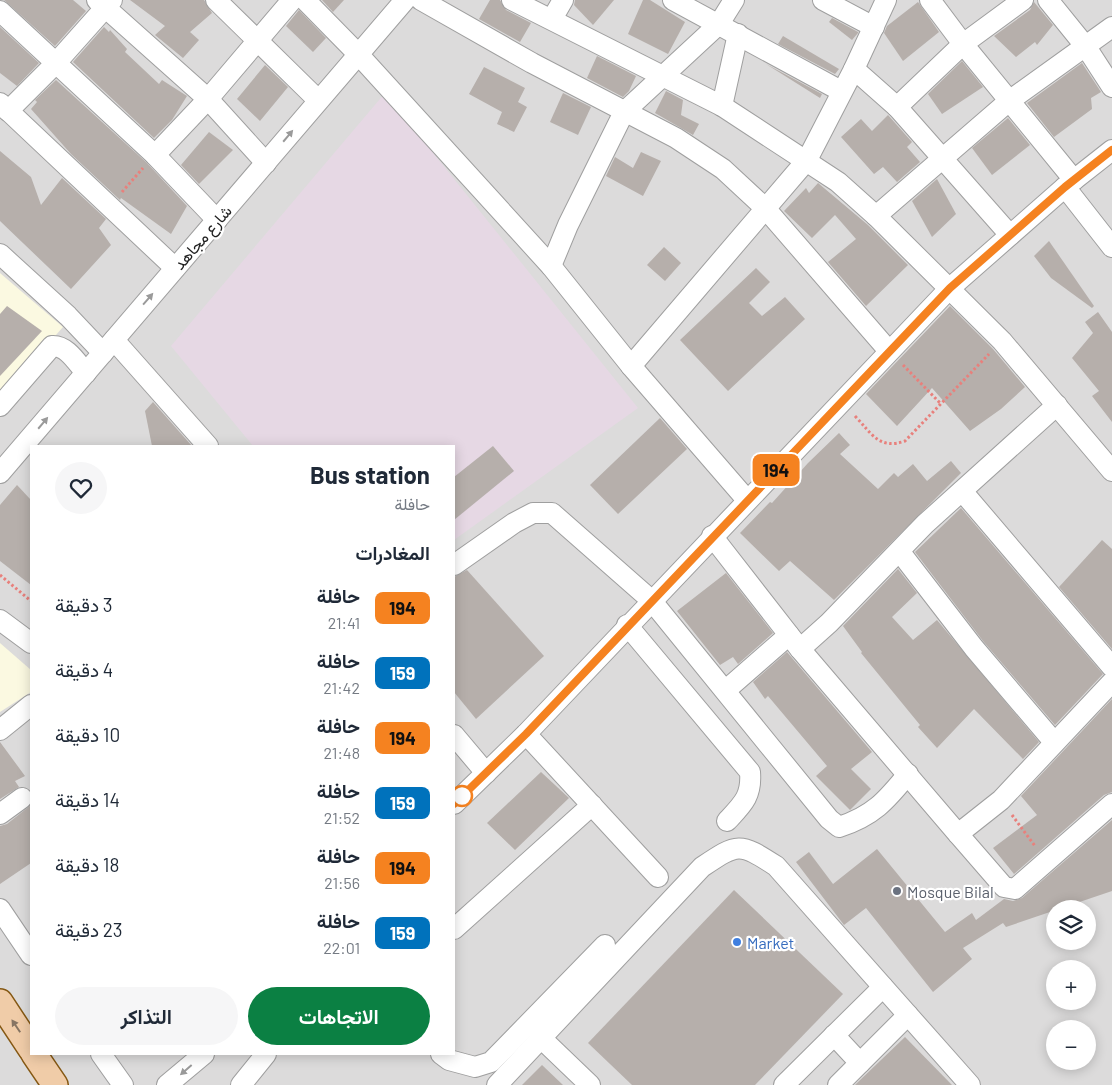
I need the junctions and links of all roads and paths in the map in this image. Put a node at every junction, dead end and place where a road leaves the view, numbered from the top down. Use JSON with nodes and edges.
{"nodes":[{"id":1,"x":216,"y":0,"type":"edge"},
{"id":2,"x":292,"y":0,"type":"edge"},
{"id":3,"x":305,"y":0,"type":"edge"},
{"id":4,"x":421,"y":0,"type":"edge"},
{"id":5,"x":512,"y":0,"type":"edge"},
{"id":6,"x":563,"y":0,"type":"edge"},
{"id":7,"x":673,"y":0,"type":"edge"},
{"id":8,"x":734,"y":0,"type":"edge"},
{"id":9,"x":822,"y":0,"type":"edge"},
{"id":10,"x":886,"y":0,"type":"edge"},
{"id":11,"x":930,"y":0,"type":"edge"},
{"id":12,"x":1023,"y":0,"type":"edge"},
{"id":13,"x":1048,"y":0,"type":"edge"},
{"id":14,"x":401,"y":1,"type":"edge"},
{"id":15,"x":105,"y":2,"type":"edge"},
{"id":16,"x":0,"y":11,"type":"edge"},
{"id":17,"x":552,"y":19,"type":"junction"},
{"id":18,"x":719,"y":24,"type":"junction"},
{"id":19,"x":874,"y":27,"type":"junction"},
{"id":20,"x":1112,"y":27,"type":"edge"},
{"id":21,"x":738,"y":34,"type":"junction"},
{"id":22,"x":257,"y":42,"type":"junction"},
{"id":23,"x":963,"y":44,"type":"junction"},
{"id":24,"x":1086,"y":47,"type":"junction"},
{"id":25,"x":358,"y":54,"type":"junction"},
{"id":26,"x":56,"y":64,"type":"junction"},
{"id":27,"x":854,"y":70,"type":"junction"},
{"id":28,"x":661,"y":76,"type":"junction"},
{"id":29,"x":1112,"y":87,"type":"edge"},
{"id":30,"x":841,"y":91,"type":"junction"},
{"id":31,"x":208,"y":99,"type":"junction"},
{"id":32,"x":318,"y":100,"type":"junction"},
{"id":33,"x":1009,"y":101,"type":"junction"},
{"id":34,"x":722,"y":106,"type":"junction"},
{"id":35,"x":4,"y":107,"type":"edge"},
{"id":36,"x":896,"y":107,"type":"junction"},
{"id":37,"x":624,"y":112,"type":"junction"},
{"id":38,"x":1112,"y":150,"type":"edge"},
{"id":39,"x":155,"y":155,"type":"junction"},
{"id":40,"x":942,"y":158,"type":"junction"},
{"id":41,"x":807,"y":160,"type":"junction"},
{"id":42,"x":266,"y":162,"type":"junction"},
{"id":43,"x":1069,"y":183,"type":"junction"},
{"id":44,"x":110,"y":205,"type":"junction"},
{"id":45,"x":765,"y":208,"type":"junction"},
{"id":46,"x":876,"y":216,"type":"junction"},
{"id":47,"x":217,"y":220,"type":"junction"},
{"id":48,"x":1010,"y":235,"type":"junction"},
{"id":49,"x":1112,"y":247,"type":"edge"},
{"id":50,"x":0,"y":254,"type":"edge"},
{"id":51,"x":551,"y":266,"type":"junction"},
{"id":52,"x":175,"y":268,"type":"junction"},
{"id":53,"x":950,"y":288,"type":"junction"},
{"id":54,"x":1002,"y":341,"type":"junction"},
{"id":55,"x":109,"y":346,"type":"junction"},
{"id":56,"x":889,"y":351,"type":"junction"},
{"id":57,"x":631,"y":366,"type":"junction"},
{"id":58,"x":86,"y":373,"type":"junction"},
{"id":59,"x":841,"y":401,"type":"junction"},
{"id":60,"x":941,"y":404,"type":"junction"},
{"id":61,"x":1057,"y":405,"type":"junction"},
{"id":62,"x":0,"y":406,"type":"edge"},
{"id":63,"x":207,"y":445,"type":"edge"},
{"id":64,"x":1112,"y":471,"type":"edge"},
{"id":65,"x":0,"y":474,"type":"edge"},
{"id":66,"x":962,"y":491,"type":"junction"},
{"id":67,"x":747,"y":500,"type":"junction"},
{"id":68,"x":712,"y":536,"type":"junction"},
{"id":69,"x":900,"y":552,"type":"junction"},
{"id":70,"x":455,"y":564,"type":"edge"},
{"id":71,"x":0,"y":575,"type":"edge"},
{"id":72,"x":651,"y":600,"type":"junction"},
{"id":73,"x":30,"y":601,"type":"edge"},
{"id":74,"x":0,"y":620,"type":"edge"},
{"id":75,"x":627,"y":625,"type":"junction"},
{"id":76,"x":30,"y":642,"type":"edge"},
{"id":77,"x":794,"y":642,"type":"junction"},
{"id":78,"x":1112,"y":667,"type":"edge"},
{"id":79,"x":1112,"y":682,"type":"edge"},
{"id":80,"x":726,"y":690,"type":"junction"},
{"id":81,"x":30,"y":706,"type":"edge"},
{"id":82,"x":0,"y":730,"type":"edge"},
{"id":83,"x":526,"y":734,"type":"junction"},
{"id":84,"x":455,"y":736,"type":"edge"},
{"id":85,"x":1054,"y":742,"type":"junction"},
{"id":86,"x":486,"y":772,"type":"junction"},
{"id":87,"x":908,"y":774,"type":"junction"},
{"id":88,"x":22,"y":798,"type":"dead end"},
{"id":89,"x":1001,"y":800,"type":"junction"},
{"id":90,"x":455,"y":803,"type":"edge"},
{"id":91,"x":1112,"y":804,"type":"edge"},
{"id":92,"x":592,"y":805,"type":"junction"},
{"id":93,"x":0,"y":814,"type":"edge"},
{"id":94,"x":727,"y":821,"type":"dead end"},
{"id":95,"x":958,"y":834,"type":"junction"},
{"id":96,"x":1048,"y":862,"type":"junction"},
{"id":97,"x":658,"y":877,"type":"dead end"},
{"id":98,"x":0,"y":909,"type":"edge"},
{"id":99,"x":455,"y":928,"type":"edge"},
{"id":100,"x":605,"y":945,"type":"dead end"},
{"id":101,"x":30,"y":954,"type":"edge"},
{"id":102,"x":883,"y":987,"type":"junction"},
{"id":103,"x":0,"y":1002,"type":"edge"},
{"id":104,"x":908,"y":1015,"type":"junction"},
{"id":105,"x":834,"y":1035,"type":"junction"},
{"id":106,"x":540,"y":1038,"type":"junction"},
{"id":107,"x":30,"y":1048,"type":"edge"},
{"id":108,"x":35,"y":1055,"type":"edge"},
{"id":109,"x":102,"y":1055,"type":"edge"},
{"id":110,"x":203,"y":1055,"type":"edge"},
{"id":111,"x":265,"y":1055,"type":"edge"},
{"id":112,"x":443,"y":1055,"type":"edge"},
{"id":113,"x":860,"y":1063,"type":"junction"},
{"id":114,"x":55,"y":1085,"type":"edge"},
{"id":115,"x":123,"y":1085,"type":"edge"},
{"id":116,"x":167,"y":1085,"type":"edge"},
{"id":117,"x":241,"y":1085,"type":"edge"},
{"id":118,"x":496,"y":1085,"type":"edge"},
{"id":119,"x":590,"y":1085,"type":"edge"},
{"id":120,"x":784,"y":1085,"type":"edge"},
{"id":121,"x":838,"y":1085,"type":"edge"},
{"id":122,"x":970,"y":1085,"type":"edge"}],
"edges":[{"from":1,"to":22,"type":"street"},
{"from":2,"to":22,"type":"street"},
{"from":3,"to":25,"type":"street"},
{"from":4,"to":37,"type":"street"},
{"from":5,"to":17,"type":"street"},
{"from":6,"to":17,"type":"street"},
{"from":7,"to":18,"type":"street"},
{"from":8,"to":18,"type":"street"},
{"from":9,"to":19,"type":"street"},
{"from":10,"to":19,"type":"street"},
{"from":11,"to":23,"type":"street"},
{"from":12,"to":23,"type":"street"},
{"from":13,"to":24,"type":"street"},
{"from":14,"to":25,"type":"street","name":"شارع مجاهد"},
{"from":15,"to":26,"type":"street"},
{"from":15,"to":31,"type":"street"},
{"from":16,"to":26,"type":"street"},
{"from":17,"to":28,"type":"street"},
{"from":18,"to":21,"type":"street"},
{"from":18,"to":28,"type":"street"},
{"from":19,"to":27,"type":"street"},
{"from":20,"to":24,"type":"street"},
{"from":21,"to":30,"type":"street"},
{"from":21,"to":34,"type":"street"},
{"from":22,"to":31,"type":"street"},
{"from":22,"to":32,"type":"street"},
{"from":23,"to":33,"type":"street"},
{"from":23,"to":36,"type":"street"},
{"from":24,"to":29,"type":"street"},
{"from":24,"to":33,"type":"street"},
{"from":25,"to":32,"type":"street","name":"شارع مجاهد"},
{"from":25,"to":51,"type":"street"},
{"from":26,"to":35,"type":"street"},
{"from":26,"to":39,"type":"street"},
{"from":27,"to":30,"type":"street"},
{"from":27,"to":36,"type":"street"},
{"from":28,"to":34,"type":"street"},
{"from":28,"to":37,"type":"street"},
{"from":30,"to":41,"type":"street"},
{"from":31,"to":39,"type":"street"},
{"from":31,"to":42,"type":"street"},
{"from":42,"to":32,"type":"street","name":"شارع مجاهد","one_way":true},
{"from":33,"to":40,"type":"street"},
{"from":33,"to":43,"type":"street"},
{"from":34,"to":41,"type":"street"},
{"from":35,"to":44,"type":"street"},
{"from":36,"to":40,"type":"street"},
{"from":37,"to":45,"type":"street"},
{"from":37,"to":51,"type":"street"},
{"from":38,"to":43,"type":"street"},
{"from":39,"to":44,"type":"path"},
{"from":39,"to":47,"type":"street"},
{"from":40,"to":46,"type":"street"},
{"from":40,"to":48,"type":"street"},
{"from":41,"to":45,"type":"street"},
{"from":41,"to":46,"type":"street"},
{"from":42,"to":47,"type":"street","name":"شارع مجاهد"},
{"from":43,"to":48,"type":"street"},
{"from":43,"to":49,"type":"street"},
{"from":44,"to":52,"type":"street"},
{"from":45,"to":56,"type":"street"},
{"from":45,"to":57,"type":"street"},
{"from":46,"to":53,"type":"street"},
{"from":47,"to":52,"type":"street","name":"شارع مجاهد"},
{"from":48,"to":53,"type":"street"},
{"from":50,"to":55,"type":"street"},
{"from":51,"to":57,"type":"street"},
{"from":55,"to":52,"type":"street","name":"شارع مجاهد","one_way":true},
{"from":53,"to":54,"type":"street"},
{"from":53,"to":56,"type":"street"},
{"from":54,"to":60,"type":"path"},
{"from":54,"to":61,"type":"street"},
{"from":55,"to":58,"type":"street","name":"شارع مجاهد"},
{"from":55,"to":63,"type":"street"},
{"from":56,"to":59,"type":"street"},
{"from":56,"to":60,"type":"path"},
{"from":57,"to":67,"type":"street"},
{"from":58,"to":62,"type":"street"},
{"from":65,"to":58,"type":"street","name":"شارع مجاهد","one_way":true},
{"from":59,"to":60,"type":"path"},
{"from":59,"to":67,"type":"street"},
{"from":61,"to":64,"type":"street"},
{"from":61,"to":66,"type":"street"},
{"from":66,"to":69,"type":"street"},
{"from":66,"to":78,"type":"street"},
{"from":67,"to":68,"type":"street"},
{"from":68,"to":72,"type":"street"},
{"from":68,"to":77,"type":"street"},
{"from":69,"to":77,"type":"street"},
{"from":69,"to":85,"type":"street"},
{"from":70,"to":72,"type":"street"},
{"from":71,"to":73,"type":"path"},
{"from":72,"to":75,"type":"street"},
{"from":72,"to":80,"type":"street"},
{"from":74,"to":76,"type":"street"},
{"from":75,"to":83,"type":"street"},
{"from":75,"to":94,"type":"street"},
{"from":77,"to":80,"type":"street"},
{"from":77,"to":87,"type":"street"},
{"from":79,"to":85,"type":"street"},
{"from":80,"to":87,"type":"street"},
{"from":81,"to":82,"type":"street"},
{"from":83,"to":86,"type":"street"},
{"from":83,"to":92,"type":"street"},
{"from":84,"to":86,"type":"street"},
{"from":85,"to":89,"type":"street"},
{"from":86,"to":90,"type":"street"},
{"from":87,"to":95,"type":"street"},
{"from":88,"to":93,"type":"street"},
{"from":89,"to":95,"type":"street"},
{"from":89,"to":96,"type":"path"},
{"from":91,"to":96,"type":"street"},
{"from":92,"to":97,"type":"street"},
{"from":92,"to":99,"type":"street"},
{"from":95,"to":96,"type":"street"},
{"from":98,"to":101,"type":"street"},
{"from":100,"to":112,"type":"street"},
{"from":102,"to":104,"type":"street"},
{"from":102,"to":105,"type":"street"},
{"from":102,"to":106,"type":"street"},
{"from":107,"to":103,"type":"main road","one_way":true},
{"from":104,"to":113,"type":"street"},
{"from":104,"to":122,"type":"street"},
{"from":105,"to":113,"type":"street"},
{"from":105,"to":120,"type":"street"},
{"from":106,"to":118,"type":"street"},
{"from":106,"to":119,"type":"street"},
{"from":108,"to":114,"type":"main road"},
{"from":109,"to":115,"type":"street"},
{"from":110,"to":116,"type":"street","one_way":true},
{"from":111,"to":117,"type":"street"},
{"from":113,"to":121,"type":"street"}]}
